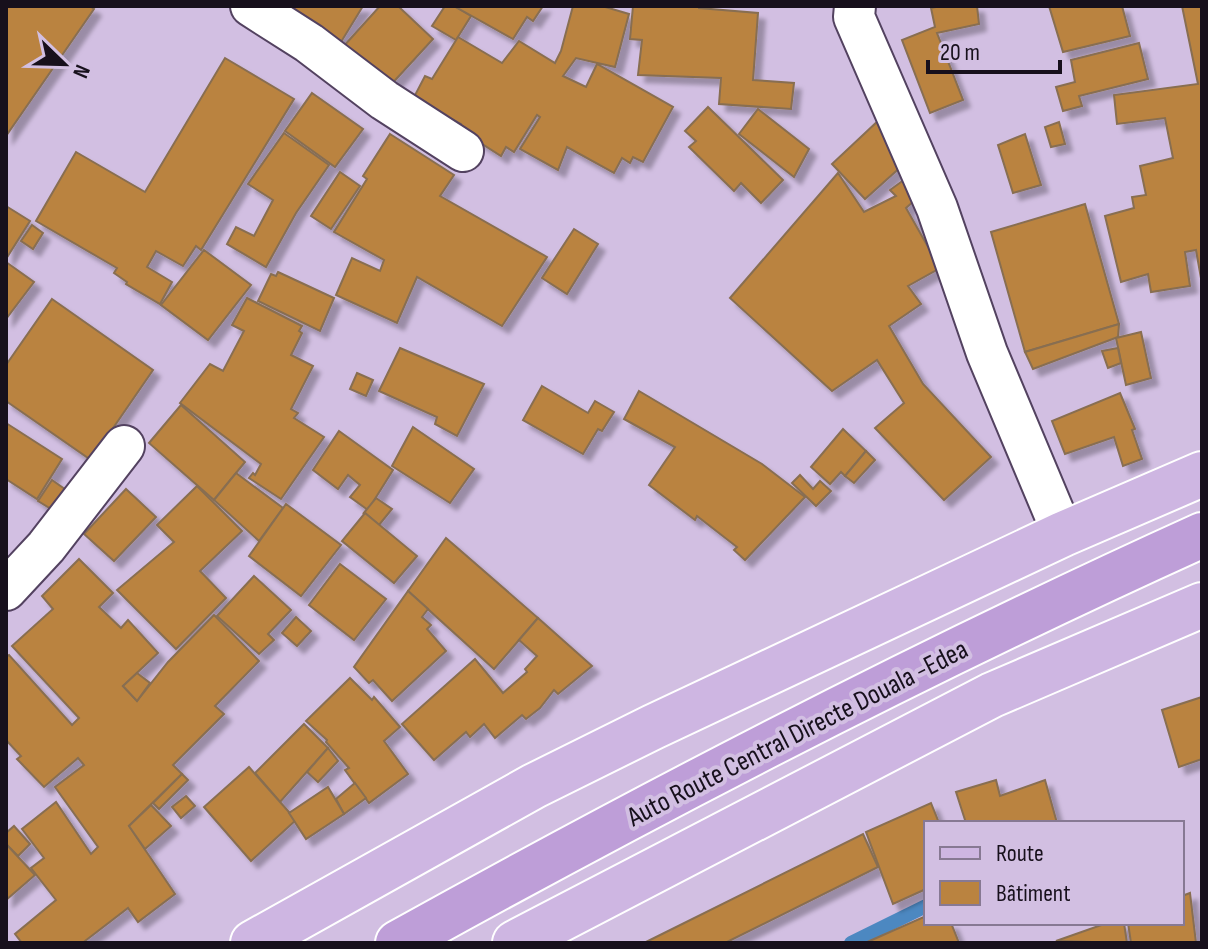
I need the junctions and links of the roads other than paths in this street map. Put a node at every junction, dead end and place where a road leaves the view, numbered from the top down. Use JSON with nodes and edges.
{"nodes":[{"id":1,"x":251,"y":6,"type":"edge"},
{"id":2,"x":855,"y":6,"type":"edge"},
{"id":3,"x":463,"y":151,"type":"dead end"},
{"id":4,"x":124,"y":446,"type":"dead end"},
{"id":5,"x":1202,"y":474,"type":"edge"},
{"id":6,"x":1063,"y":534,"type":"junction"},
{"id":7,"x":1202,"y":535,"type":"edge"},
{"id":8,"x":6,"y":590,"type":"edge"},
{"id":9,"x":1202,"y":605,"type":"edge"},
{"id":10,"x":253,"y":943,"type":"edge"},
{"id":11,"x":398,"y":943,"type":"edge"},
{"id":12,"x":515,"y":943,"type":"edge"}],
"edges":[{"from":1,"to":3,"type":"street"},
{"from":2,"to":6,"type":"street"},
{"from":4,"to":8,"type":"street"},
{"from":5,"to":6,"type":"main road"},
{"from":6,"to":10,"type":"main road"},
{"from":7,"to":11,"type":"highway","name":"Auto Route Central Directe Douala -Edea"},
{"from":9,"to":12,"type":"main road"}]}
